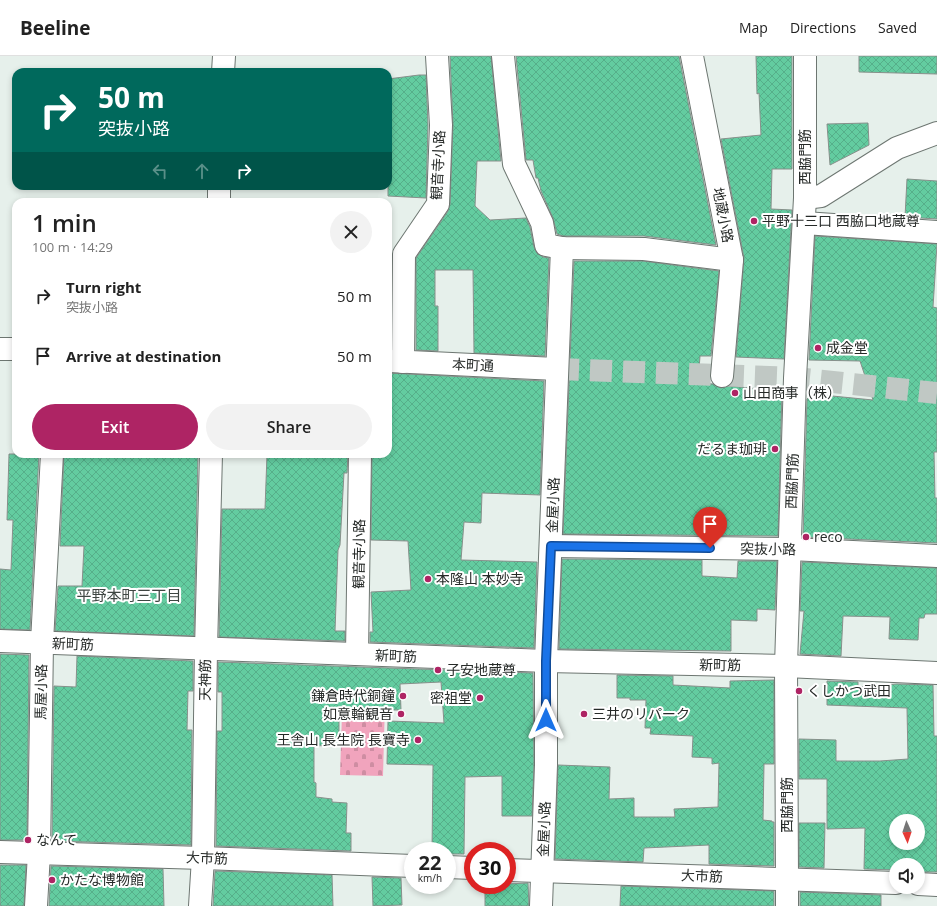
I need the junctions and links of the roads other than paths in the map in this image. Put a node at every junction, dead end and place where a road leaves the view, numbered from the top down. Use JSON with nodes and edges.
{"nodes":[{"id":1,"x":224,"y":56,"type":"edge"},
{"id":2,"x":437,"y":56,"type":"edge"},
{"id":3,"x":503,"y":56,"type":"edge"},
{"id":4,"x":692,"y":56,"type":"edge"},
{"id":5,"x":805,"y":56,"type":"edge"},
{"id":6,"x":223,"y":68,"type":"edge"},
{"id":7,"x":937,"y":133,"type":"edge"},
{"id":8,"x":805,"y":198,"type":"junction"},
{"id":9,"x":804,"y":222,"type":"junction"},
{"id":10,"x":937,"y":232,"type":"edge"},
{"id":11,"x":562,"y":248,"type":"junction"},
{"id":12,"x":732,"y":260,"type":"junction"},
{"id":13,"x":0,"y":349,"type":"edge"},
{"id":14,"x":12,"y":349,"type":"edge"},
{"id":15,"x":395,"y":361,"type":"edge"},
{"id":16,"x":557,"y":369,"type":"junction"},
{"id":17,"x":722,"y":376,"type":"dead end"},
{"id":18,"x":52,"y":458,"type":"edge"},
{"id":19,"x":211,"y":458,"type":"edge"},
{"id":20,"x":360,"y":458,"type":"edge"},
{"id":21,"x":551,"y":546,"type":"junction"},
{"id":22,"x":790,"y":549,"type":"junction"},
{"id":23,"x":937,"y":556,"type":"edge"},
{"id":24,"x":0,"y":641,"type":"edge"},
{"id":25,"x":42,"y":642,"type":"junction"},
{"id":26,"x":206,"y":649,"type":"junction"},
{"id":27,"x":357,"y":654,"type":"junction"},
{"id":28,"x":546,"y":661,"type":"junction"},
{"id":29,"x":786,"y":666,"type":"junction"},
{"id":30,"x":937,"y":672,"type":"edge"},
{"id":31,"x":0,"y":852,"type":"edge"},
{"id":32,"x":39,"y":853,"type":"junction"},
{"id":33,"x":203,"y":858,"type":"junction"},
{"id":34,"x":404,"y":866,"type":"edge"},
{"id":35,"x":516,"y":870,"type":"edge"},
{"id":36,"x":542,"y":871,"type":"junction"},
{"id":37,"x":788,"y":879,"type":"junction"},
{"id":38,"x":889,"y":883,"type":"edge"},
{"id":39,"x":925,"y":884,"type":"edge"},
{"id":40,"x":937,"y":884,"type":"edge"},
{"id":41,"x":36,"y":906,"type":"edge"},
{"id":42,"x":200,"y":906,"type":"edge"},
{"id":43,"x":541,"y":906,"type":"edge"},
{"id":44,"x":786,"y":906,"type":"edge"}],
"edges":[{"from":1,"to":6,"type":"street"},
{"from":2,"to":15,"type":"street","name":"観音寺小路"},
{"from":3,"to":11,"type":"street"},
{"from":4,"to":12,"type":"street","name":"地蔵小路"},
{"from":5,"to":8,"type":"street","name":"西脇門筋"},
{"from":7,"to":8,"type":"street"},
{"from":8,"to":9,"type":"street","name":"西脇門筋"},
{"from":9,"to":10,"type":"street"},
{"from":9,"to":22,"type":"street","name":"西脇門筋"},
{"from":11,"to":12,"type":"street"},
{"from":11,"to":16,"type":"street","name":"金屋小路"},
{"from":12,"to":17,"type":"street","name":"地蔵小路"},
{"from":13,"to":14,"type":"street"},
{"from":15,"to":16,"type":"street","name":"本町通"},
{"from":16,"to":21,"type":"street","name":"金屋小路"},
{"from":18,"to":25,"type":"street","name":"馬屋小路"},
{"from":19,"to":26,"type":"street","name":"天神筋"},
{"from":20,"to":27,"type":"street","name":"観音寺小路"},
{"from":21,"to":22,"type":"street","name":"突抜小路"},
{"from":21,"to":28,"type":"street","name":"金屋小路"},
{"from":22,"to":23,"type":"street","name":"突抜小路"},
{"from":22,"to":29,"type":"street","name":"西脇門筋"},
{"from":24,"to":25,"type":"street","name":"新町筋"},
{"from":25,"to":26,"type":"street","name":"新町筋"},
{"from":25,"to":32,"type":"street","name":"馬屋小路"},
{"from":26,"to":27,"type":"street","name":"新町筋"},
{"from":26,"to":33,"type":"street","name":"天神筋"},
{"from":27,"to":28,"type":"street","name":"新町筋"},
{"from":28,"to":29,"type":"street","name":"新町筋"},
{"from":28,"to":36,"type":"street","name":"金屋小路"},
{"from":29,"to":30,"type":"street","name":"新町筋"},
{"from":29,"to":37,"type":"street","name":"西脇門筋"},
{"from":31,"to":32,"type":"street","name":"大市筋"},
{"from":32,"to":33,"type":"street","name":"大市筋"},
{"from":32,"to":41,"type":"street","name":"馬屋小路"},
{"from":33,"to":34,"type":"street","name":"大市筋"},
{"from":33,"to":42,"type":"street","name":"天神筋"},
{"from":35,"to":36,"type":"street","name":"大市筋"},
{"from":36,"to":37,"type":"street","name":"大市筋"},
{"from":36,"to":43,"type":"street","name":"金屋小路"},
{"from":37,"to":38,"type":"street","name":"大市筋"},
{"from":37,"to":44,"type":"street","name":"西脇門筋"},
{"from":39,"to":40,"type":"street"}]}
